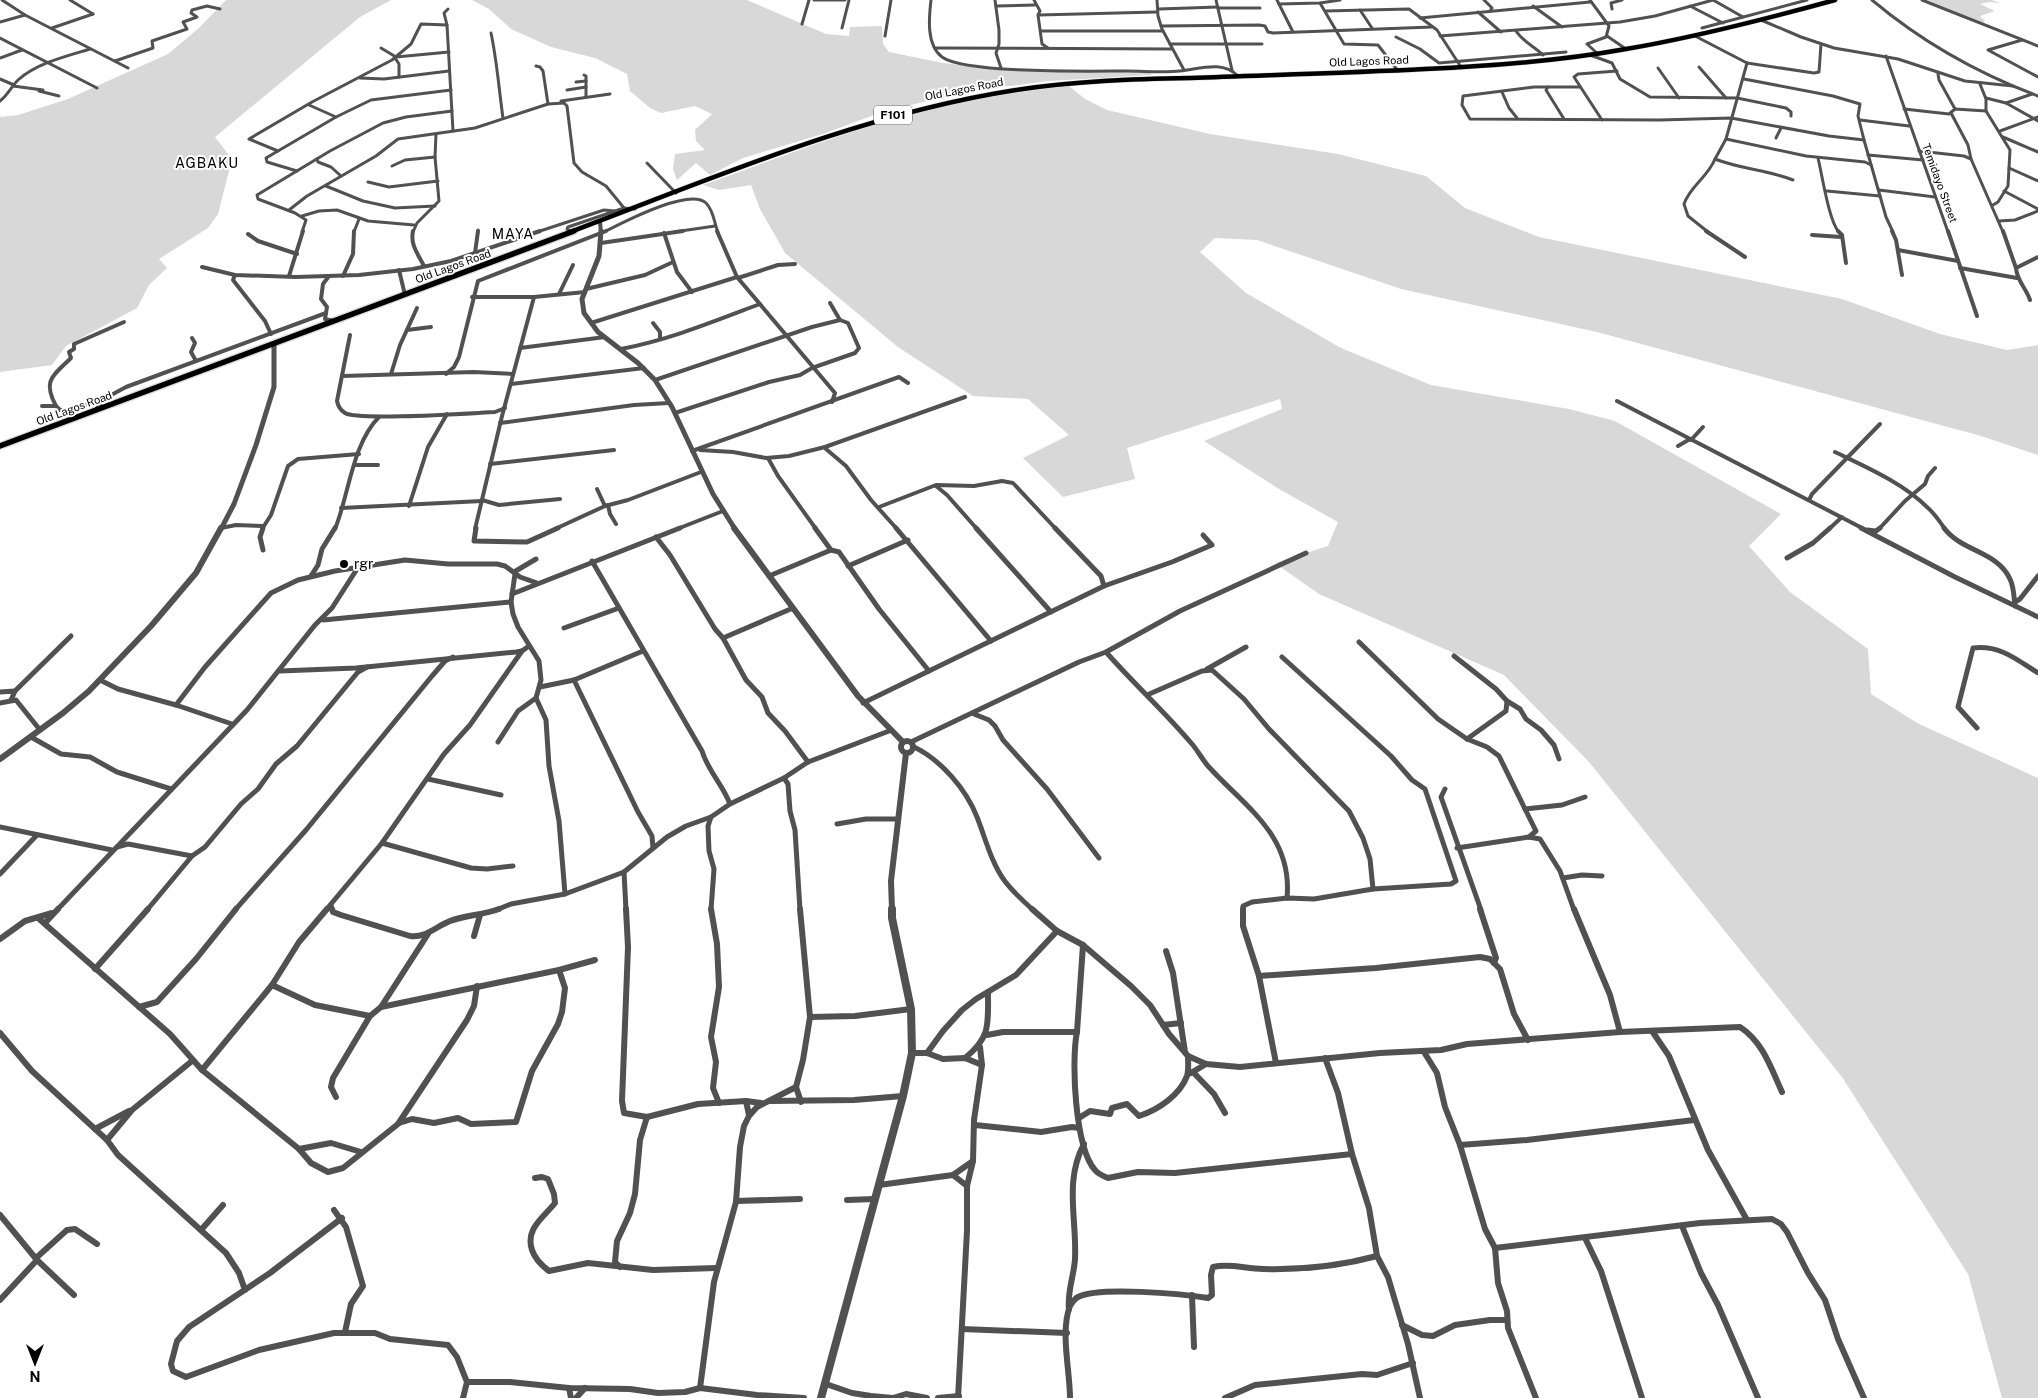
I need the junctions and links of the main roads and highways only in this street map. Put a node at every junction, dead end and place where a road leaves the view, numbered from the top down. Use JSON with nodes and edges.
{"nodes":[{"id":1,"x":1835,"y":0,"type":"edge"},
{"id":2,"x":0,"y":446,"type":"edge"}],
"edges":[{"from":1,"to":2,"type":"main road","name":"Old Lagos Road","number":"F101"}]}
